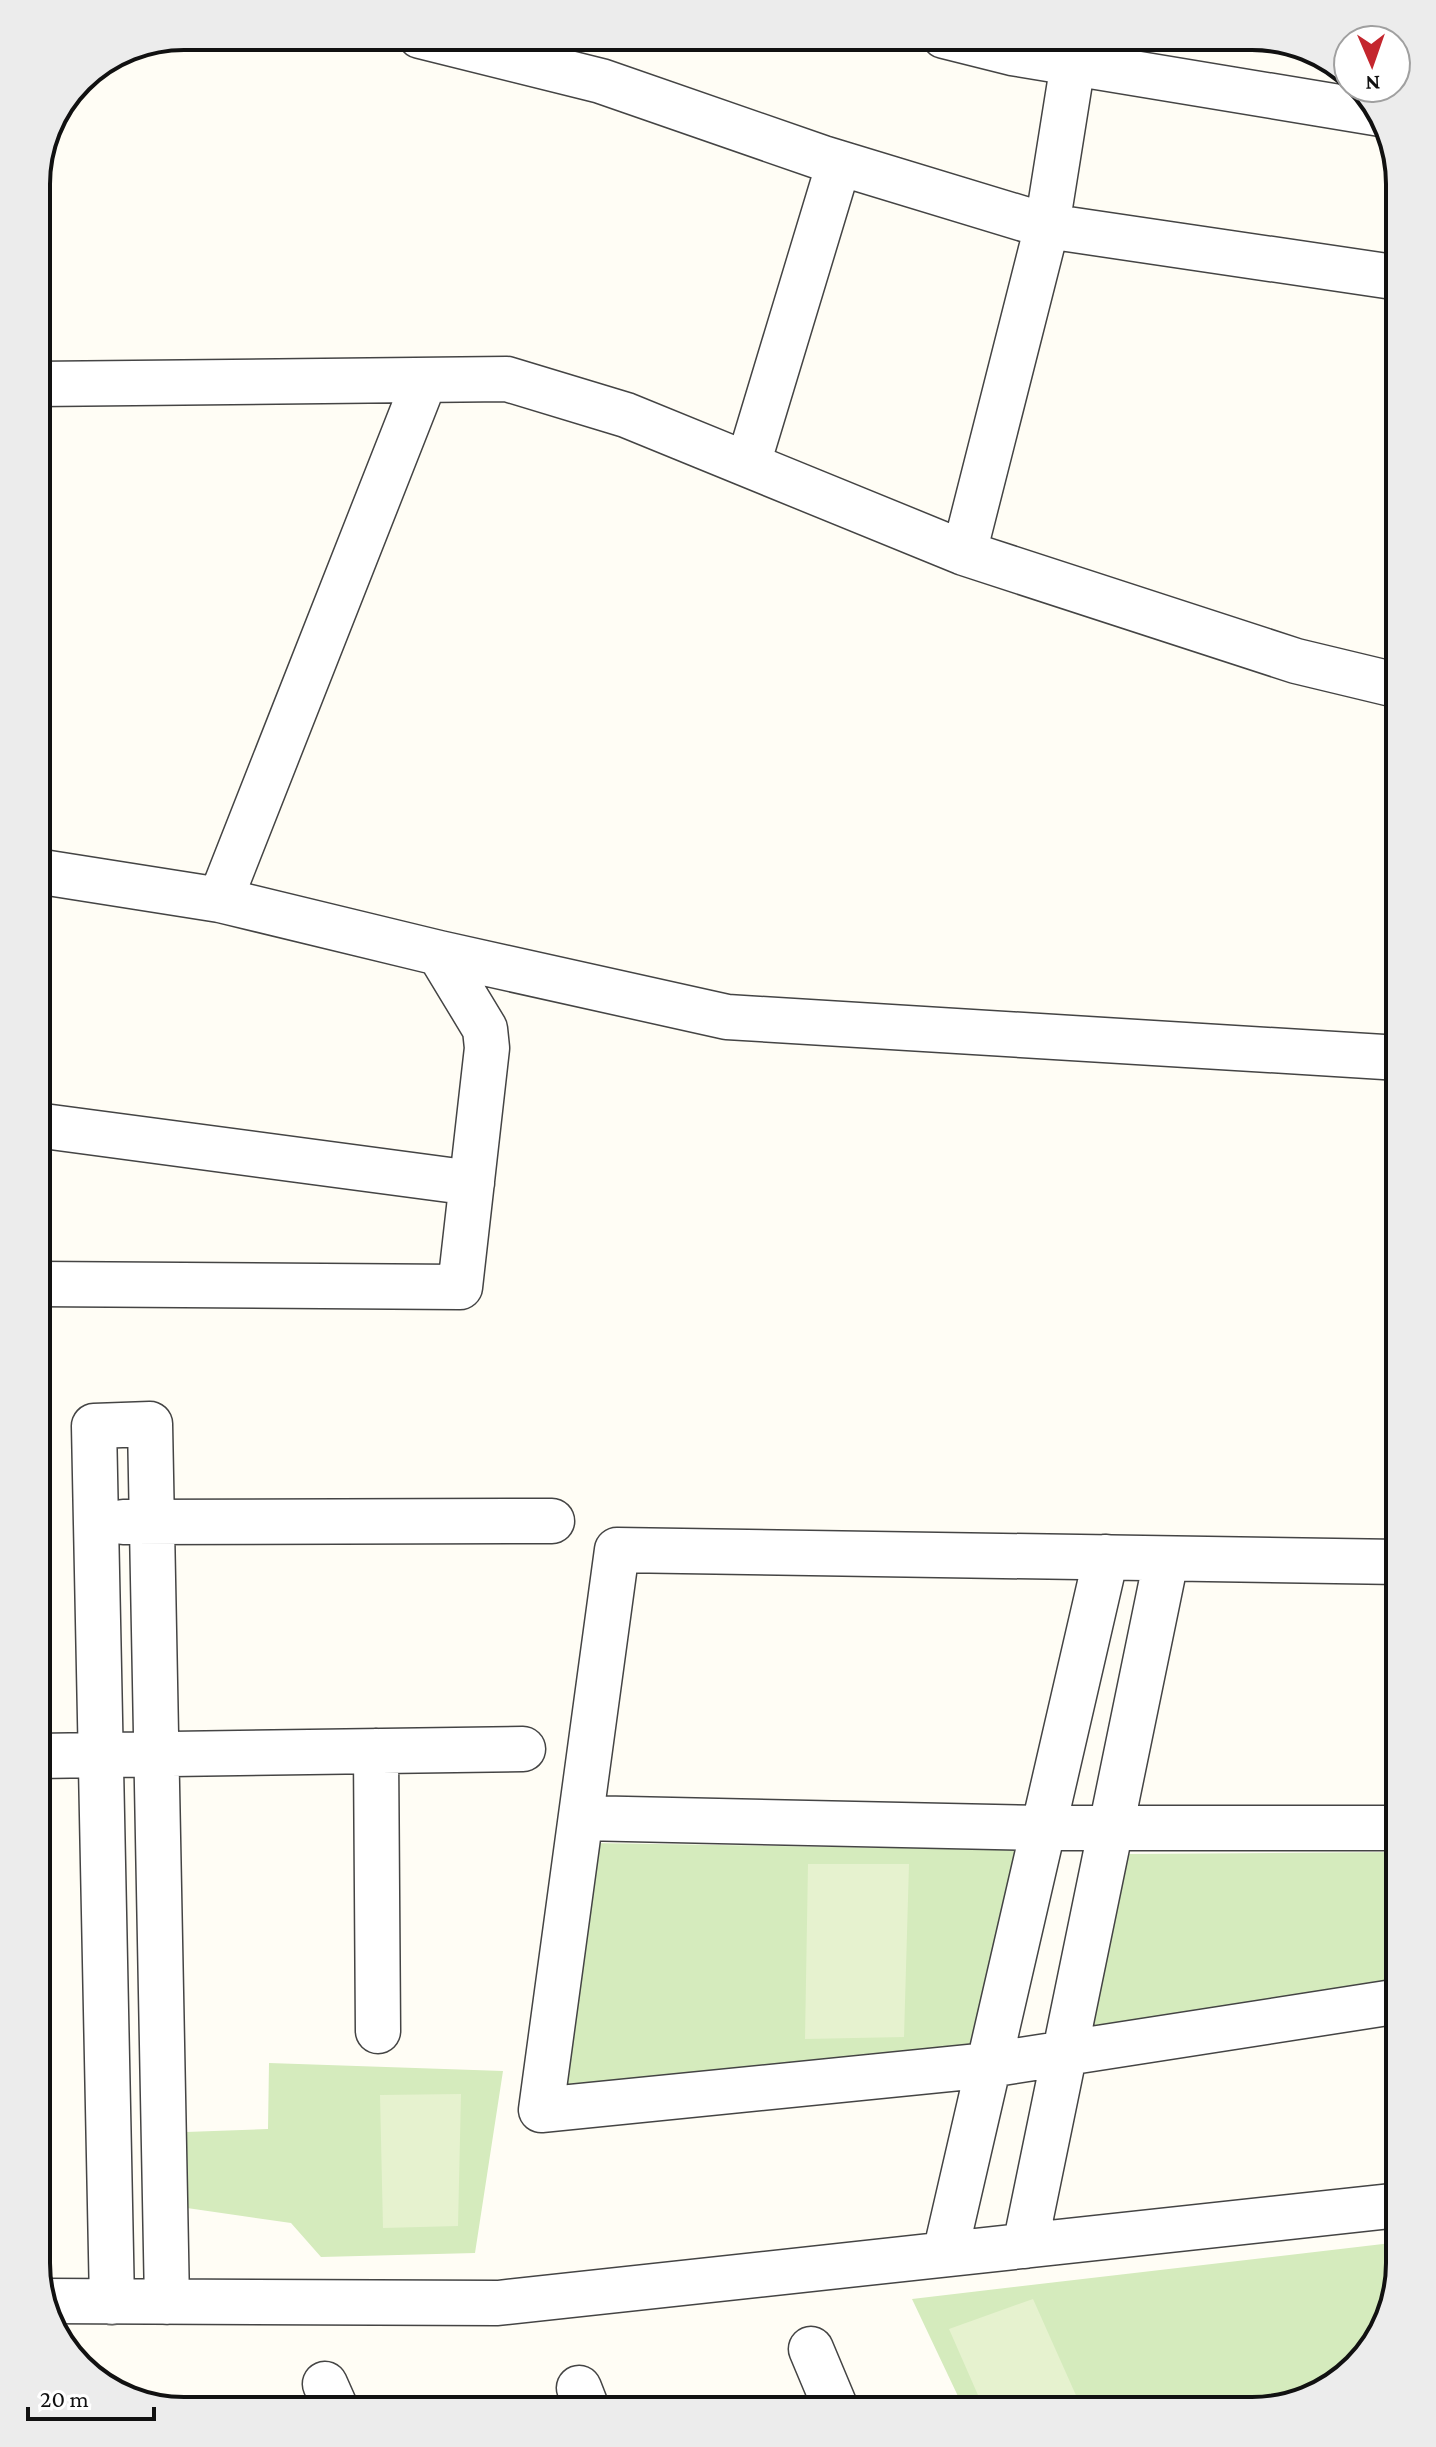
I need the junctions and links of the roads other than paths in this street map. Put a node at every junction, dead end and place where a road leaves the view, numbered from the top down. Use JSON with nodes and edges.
{"nodes":[{"id":1,"x":476,"y":50,"type":"edge"},
{"id":2,"x":1011,"y":50,"type":"edge"},
{"id":3,"x":1073,"y":63,"type":"junction"},
{"id":4,"x":1364,"y":111,"type":"edge"},
{"id":5,"x":839,"y":163,"type":"junction"},
{"id":6,"x":1047,"y":226,"type":"junction"},
{"id":7,"x":1386,"y":276,"type":"edge"},
{"id":8,"x":424,"y":382,"type":"junction"},
{"id":9,"x":50,"y":384,"type":"edge"},
{"id":10,"x":748,"y":464,"type":"junction"},
{"id":11,"x":964,"y":553,"type":"junction"},
{"id":12,"x":1386,"y":683,"type":"edge"},
{"id":13,"x":50,"y":873,"type":"edge"},
{"id":14,"x":220,"y":900,"type":"junction"},
{"id":15,"x":439,"y":953,"type":"junction"},
{"id":16,"x":1386,"y":1057,"type":"edge"},
{"id":17,"x":50,"y":1127,"type":"edge"},
{"id":18,"x":472,"y":1183,"type":"junction"},
{"id":19,"x":50,"y":1284,"type":"edge"},
{"id":20,"x":152,"y":1521,"type":"junction"},
{"id":21,"x":552,"y":1521,"type":"dead end"},
{"id":22,"x":96,"y":1523,"type":"junction"},
{"id":23,"x":1106,"y":1557,"type":"junction"},
{"id":24,"x":1166,"y":1560,"type":"junction"},
{"id":25,"x":1386,"y":1562,"type":"edge"},
{"id":26,"x":523,"y":1749,"type":"dead end"},
{"id":27,"x":376,"y":1751,"type":"junction"},
{"id":28,"x":156,"y":1754,"type":"junction"},
{"id":29,"x":50,"y":1756,"type":"edge"},
{"id":30,"x":101,"y":1756,"type":"junction"},
{"id":31,"x":581,"y":1818,"type":"junction"},
{"id":32,"x":1111,"y":1827,"type":"junction"},
{"id":33,"x":1044,"y":1828,"type":"junction"},
{"id":34,"x":1386,"y":1828,"type":"edge"},
{"id":35,"x":1386,"y":2003,"type":"edge"},
{"id":36,"x":378,"y":2031,"type":"dead end"},
{"id":37,"x":1065,"y":2053,"type":"junction"},
{"id":38,"x":989,"y":2065,"type":"junction"},
{"id":39,"x":1386,"y":2207,"type":"edge"},
{"id":40,"x":1025,"y":2246,"type":"junction"},
{"id":41,"x":945,"y":2254,"type":"junction"},
{"id":42,"x":56,"y":2301,"type":"edge"},
{"id":43,"x":112,"y":2302,"type":"junction"},
{"id":44,"x":167,"y":2302,"type":"junction"},
{"id":45,"x":811,"y":2349,"type":"dead end"},
{"id":46,"x":831,"y":2397,"type":"edge"}],
"edges":[{"from":1,"to":5,"type":"street"},
{"from":2,"to":3,"type":"street"},
{"from":3,"to":4,"type":"street"},
{"from":3,"to":6,"type":"street"},
{"from":5,"to":6,"type":"street"},
{"from":5,"to":10,"type":"street"},
{"from":6,"to":7,"type":"street"},
{"from":6,"to":11,"type":"street"},
{"from":8,"to":9,"type":"street"},
{"from":8,"to":10,"type":"street"},
{"from":8,"to":14,"type":"street"},
{"from":10,"to":11,"type":"street"},
{"from":11,"to":12,"type":"street"},
{"from":13,"to":14,"type":"street"},
{"from":14,"to":15,"type":"street"},
{"from":15,"to":16,"type":"street"},
{"from":15,"to":18,"type":"street"},
{"from":17,"to":18,"type":"street"},
{"from":18,"to":19,"type":"street"},
{"from":20,"to":21,"type":"street"},
{"from":20,"to":22,"type":"street"},
{"from":20,"to":22,"type":"street"},
{"from":20,"to":28,"type":"street"},
{"from":22,"to":30,"type":"street"},
{"from":23,"to":24,"type":"street"},
{"from":23,"to":31,"type":"street"},
{"from":23,"to":33,"type":"street"},
{"from":24,"to":25,"type":"street"},
{"from":24,"to":32,"type":"street"},
{"from":26,"to":27,"type":"street"},
{"from":27,"to":28,"type":"street"},
{"from":27,"to":36,"type":"street"},
{"from":28,"to":30,"type":"street"},
{"from":28,"to":44,"type":"street"},
{"from":29,"to":30,"type":"street"},
{"from":30,"to":43,"type":"street"},
{"from":31,"to":33,"type":"street"},
{"from":31,"to":38,"type":"street"},
{"from":32,"to":33,"type":"street"},
{"from":32,"to":34,"type":"street"},
{"from":32,"to":37,"type":"street"},
{"from":33,"to":38,"type":"street"},
{"from":35,"to":37,"type":"street"},
{"from":37,"to":38,"type":"street"},
{"from":37,"to":40,"type":"street"},
{"from":38,"to":41,"type":"street"},
{"from":39,"to":40,"type":"street"},
{"from":40,"to":41,"type":"street"},
{"from":41,"to":44,"type":"street"},
{"from":42,"to":43,"type":"street"},
{"from":43,"to":44,"type":"street"},
{"from":45,"to":46,"type":"street"}]}
